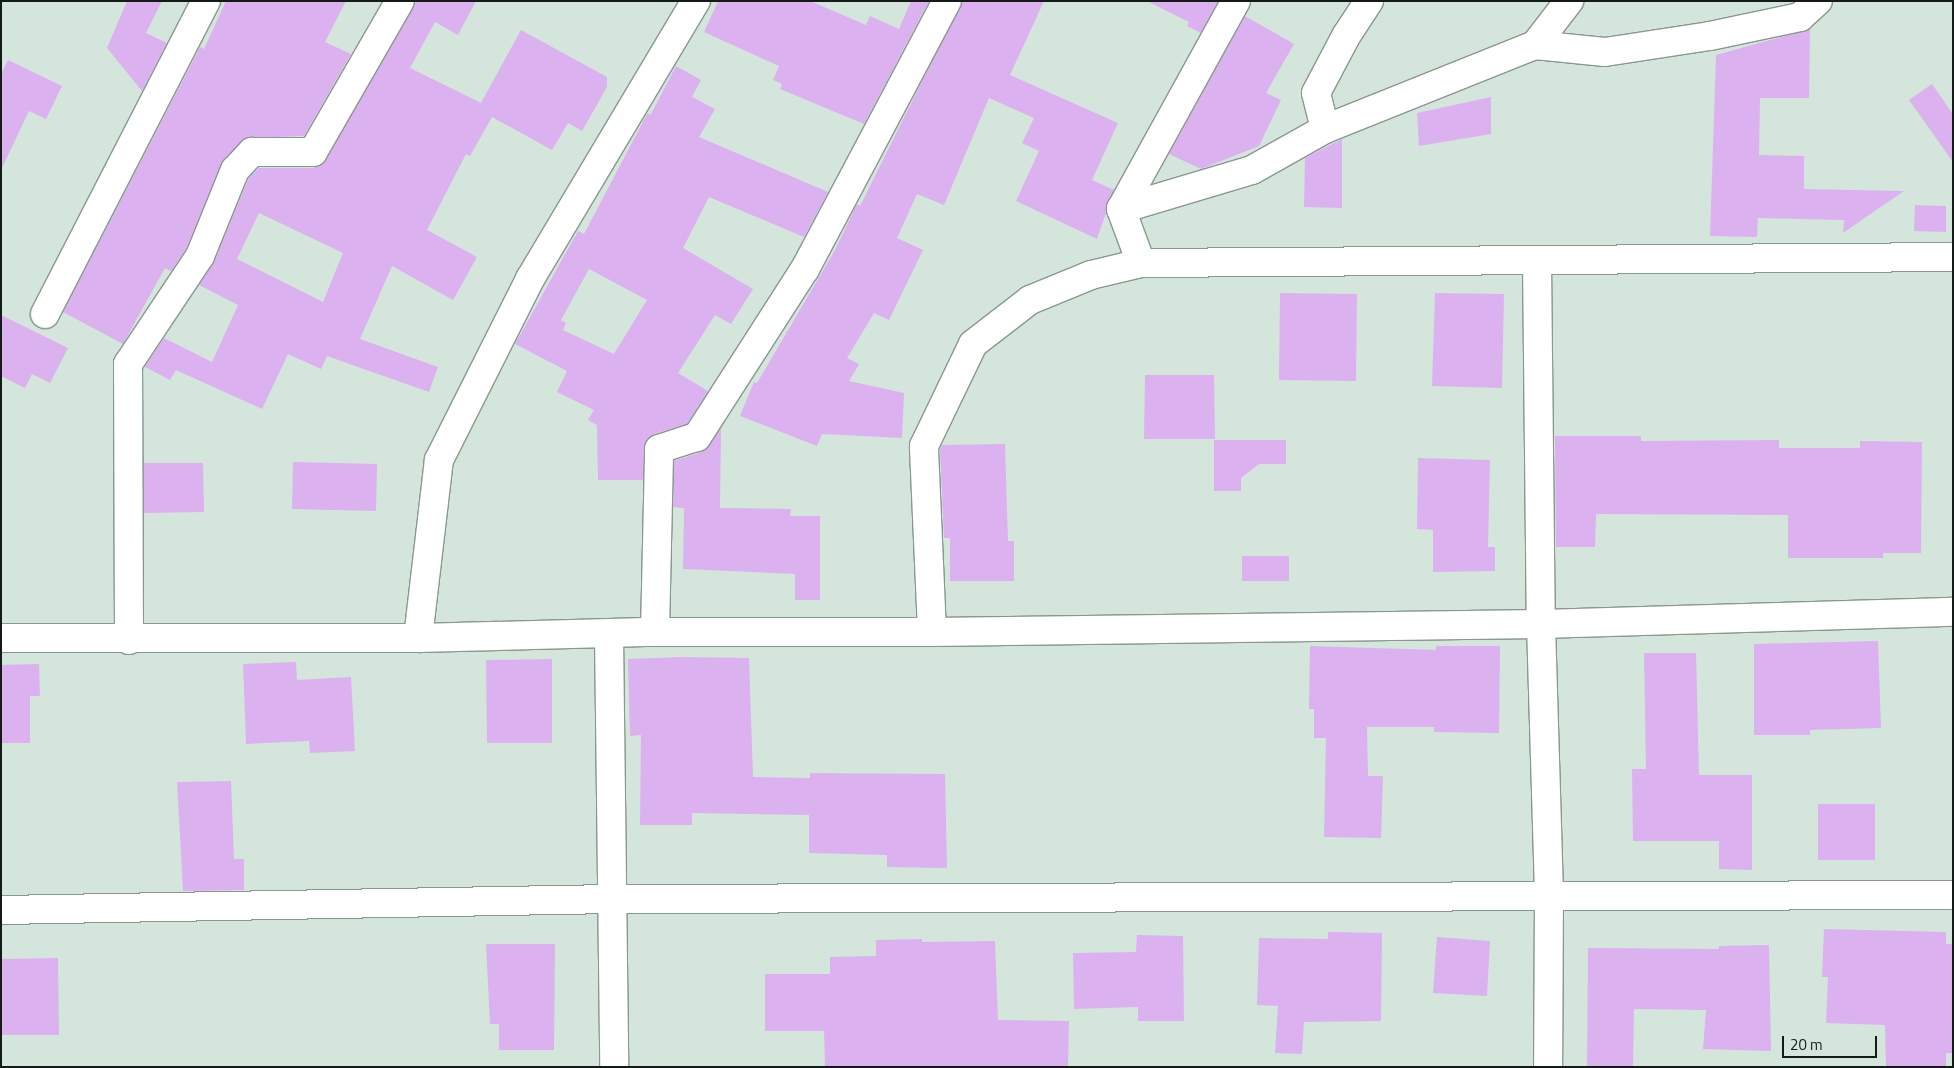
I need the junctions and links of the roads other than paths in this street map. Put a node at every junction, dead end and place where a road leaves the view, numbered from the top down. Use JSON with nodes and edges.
{"nodes":[{"id":1,"x":206,"y":1,"type":"edge"},
{"id":2,"x":400,"y":1,"type":"edge"},
{"id":3,"x":696,"y":1,"type":"edge"},
{"id":4,"x":947,"y":1,"type":"edge"},
{"id":5,"x":1236,"y":1,"type":"edge"},
{"id":6,"x":1369,"y":1,"type":"edge"},
{"id":7,"x":1570,"y":1,"type":"edge"},
{"id":8,"x":1818,"y":1,"type":"edge"},
{"id":9,"x":1535,"y":45,"type":"junction"},
{"id":10,"x":1325,"y":129,"type":"junction"},
{"id":11,"x":1121,"y":209,"type":"junction"},
{"id":12,"x":1953,"y":257,"type":"edge"},
{"id":13,"x":1537,"y":261,"type":"junction"},
{"id":14,"x":1141,"y":263,"type":"junction"},
{"id":15,"x":45,"y":314,"type":"dead end"},
{"id":16,"x":1953,"y":612,"type":"edge"},
{"id":17,"x":1542,"y":624,"type":"junction"},
{"id":18,"x":655,"y":632,"type":"junction"},
{"id":19,"x":932,"y":632,"type":"junction"},
{"id":20,"x":609,"y":634,"type":"junction"},
{"id":21,"x":1,"y":638,"type":"edge"},
{"id":22,"x":418,"y":638,"type":"junction"},
{"id":23,"x":129,"y":640,"type":"junction"},
{"id":24,"x":1550,"y":894,"type":"junction"},
{"id":25,"x":1953,"y":895,"type":"edge"},
{"id":26,"x":613,"y":899,"type":"junction"},
{"id":27,"x":1,"y":910,"type":"edge"},
{"id":28,"x":614,"y":1067,"type":"edge"},
{"id":29,"x":1548,"y":1067,"type":"edge"}],
"edges":[{"from":1,"to":15,"type":"street"},
{"from":2,"to":23,"type":"street"},
{"from":3,"to":22,"type":"street"},
{"from":4,"to":18,"type":"street"},
{"from":5,"to":11,"type":"street"},
{"from":6,"to":10,"type":"street"},
{"from":7,"to":9,"type":"street"},
{"from":8,"to":9,"type":"street"},
{"from":9,"to":10,"type":"street"},
{"from":10,"to":11,"type":"street"},
{"from":11,"to":14,"type":"street"},
{"from":12,"to":13,"type":"street"},
{"from":13,"to":14,"type":"street"},
{"from":13,"to":17,"type":"street"},
{"from":14,"to":19,"type":"street"},
{"from":16,"to":17,"type":"street"},
{"from":17,"to":19,"type":"street"},
{"from":17,"to":24,"type":"street"},
{"from":18,"to":19,"type":"street"},
{"from":18,"to":20,"type":"street"},
{"from":20,"to":22,"type":"street"},
{"from":20,"to":26,"type":"street"},
{"from":21,"to":23,"type":"street"},
{"from":22,"to":23,"type":"street"},
{"from":24,"to":25,"type":"street"},
{"from":24,"to":26,"type":"street"},
{"from":24,"to":29,"type":"street"},
{"from":26,"to":27,"type":"street"},
{"from":26,"to":28,"type":"street"}]}
